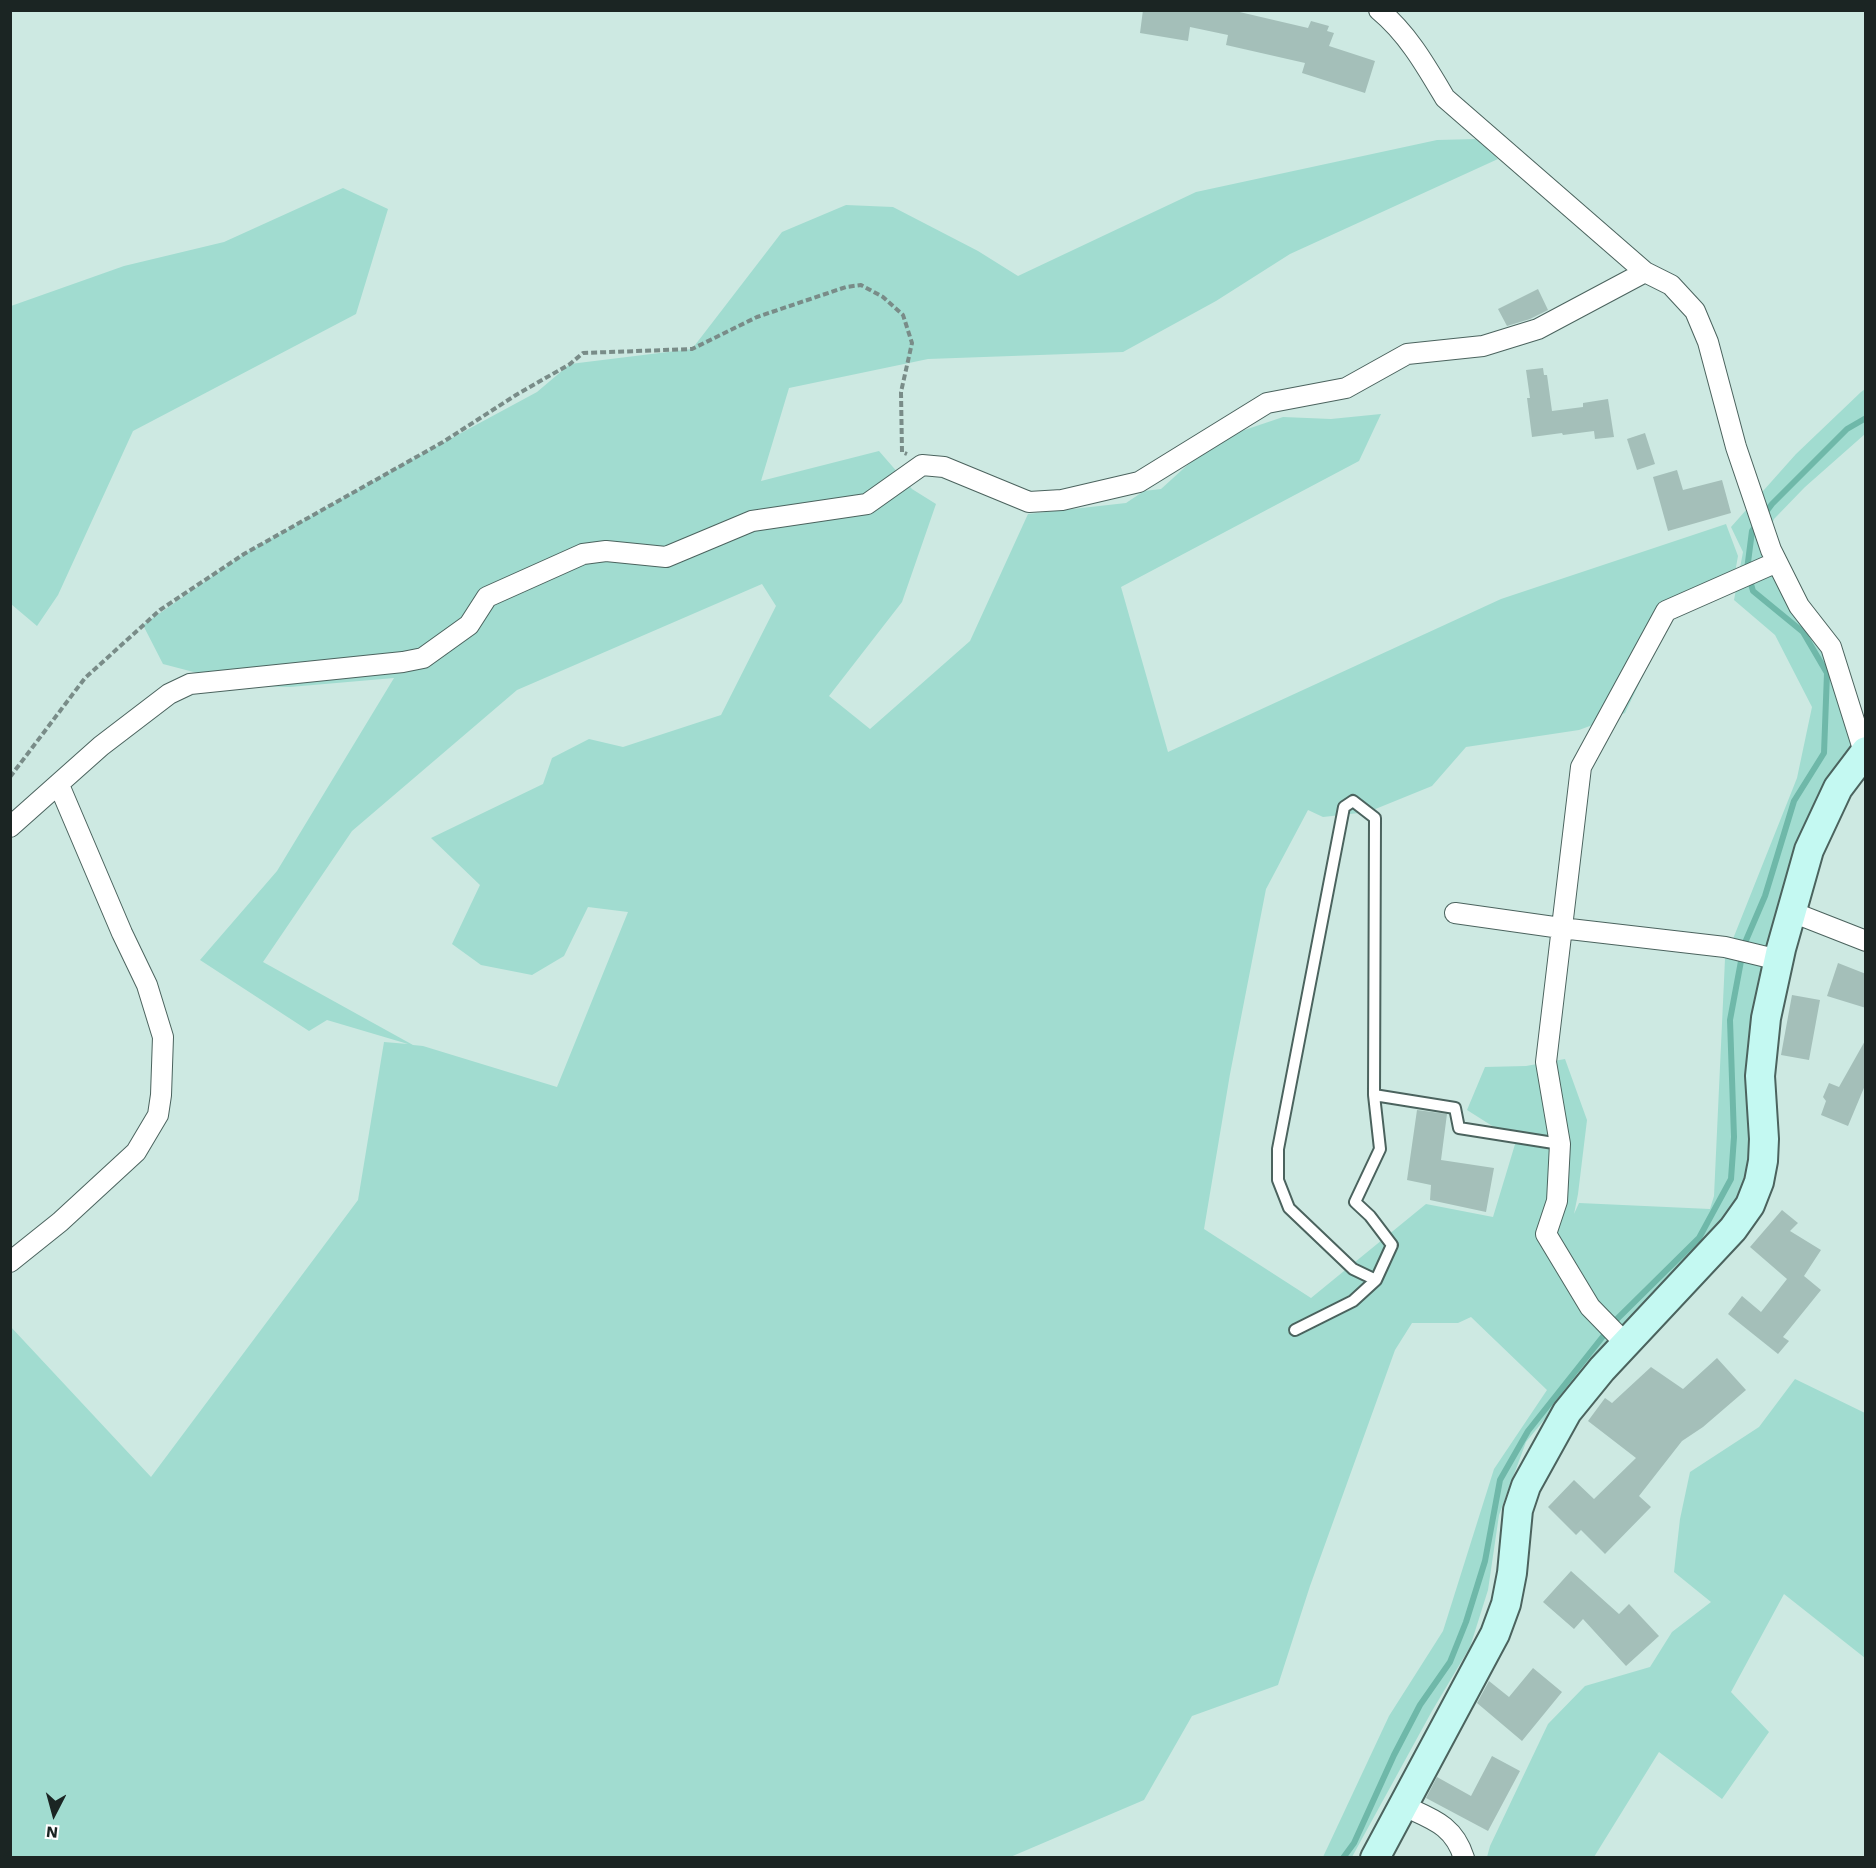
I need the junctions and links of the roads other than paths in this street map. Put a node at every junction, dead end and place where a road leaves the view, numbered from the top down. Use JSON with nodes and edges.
{"nodes":[{"id":1,"x":1379,"y":10,"type":"edge"},
{"id":2,"x":1645,"y":272,"type":"junction"},
{"id":3,"x":1777,"y":562,"type":"junction"},
{"id":4,"x":1865,"y":752,"type":"edge"},
{"id":5,"x":59,"y":785,"type":"junction"},
{"id":6,"x":10,"y":827,"type":"edge"},
{"id":7,"x":1792,"y":912,"type":"junction"},
{"id":8,"x":1455,"y":913,"type":"dead end"},
{"id":9,"x":1561,"y":928,"type":"junction"},
{"id":10,"x":1866,"y":941,"type":"edge"},
{"id":11,"x":1779,"y":960,"type":"junction"},
{"id":12,"x":1374,"y":1095,"type":"junction"},
{"id":13,"x":1560,"y":1144,"type":"junction"},
{"id":14,"x":10,"y":1262,"type":"edge"},
{"id":15,"x":1376,"y":1280,"type":"junction"},
{"id":16,"x":1295,"y":1330,"type":"dead end"},
{"id":17,"x":1626,"y":1344,"type":"junction"},
{"id":18,"x":1404,"y":1806,"type":"junction"},
{"id":19,"x":1375,"y":1857,"type":"edge"},
{"id":20,"x":1464,"y":1857,"type":"edge"}],
"edges":[{"from":1,"to":2,"type":"street"},
{"from":2,"to":3,"type":"street"},
{"from":2,"to":5,"type":"street"},
{"from":3,"to":4,"type":"street"},
{"from":3,"to":9,"type":"street"},
{"from":4,"to":7,"type":"street"},
{"from":5,"to":6,"type":"street"},
{"from":5,"to":14,"type":"street"},
{"from":7,"to":10,"type":"street"},
{"from":7,"to":11,"type":"street"},
{"from":8,"to":9,"type":"street"},
{"from":9,"to":11,"type":"street"},
{"from":9,"to":13,"type":"street"},
{"from":11,"to":17,"type":"street"},
{"from":12,"to":13,"type":"lane"},
{"from":12,"to":15,"type":"lane"},
{"from":12,"to":15,"type":"lane"},
{"from":13,"to":17,"type":"street"},
{"from":15,"to":16,"type":"lane"},
{"from":17,"to":18,"type":"street"},
{"from":18,"to":19,"type":"street"},
{"from":18,"to":20,"type":"street"}]}
